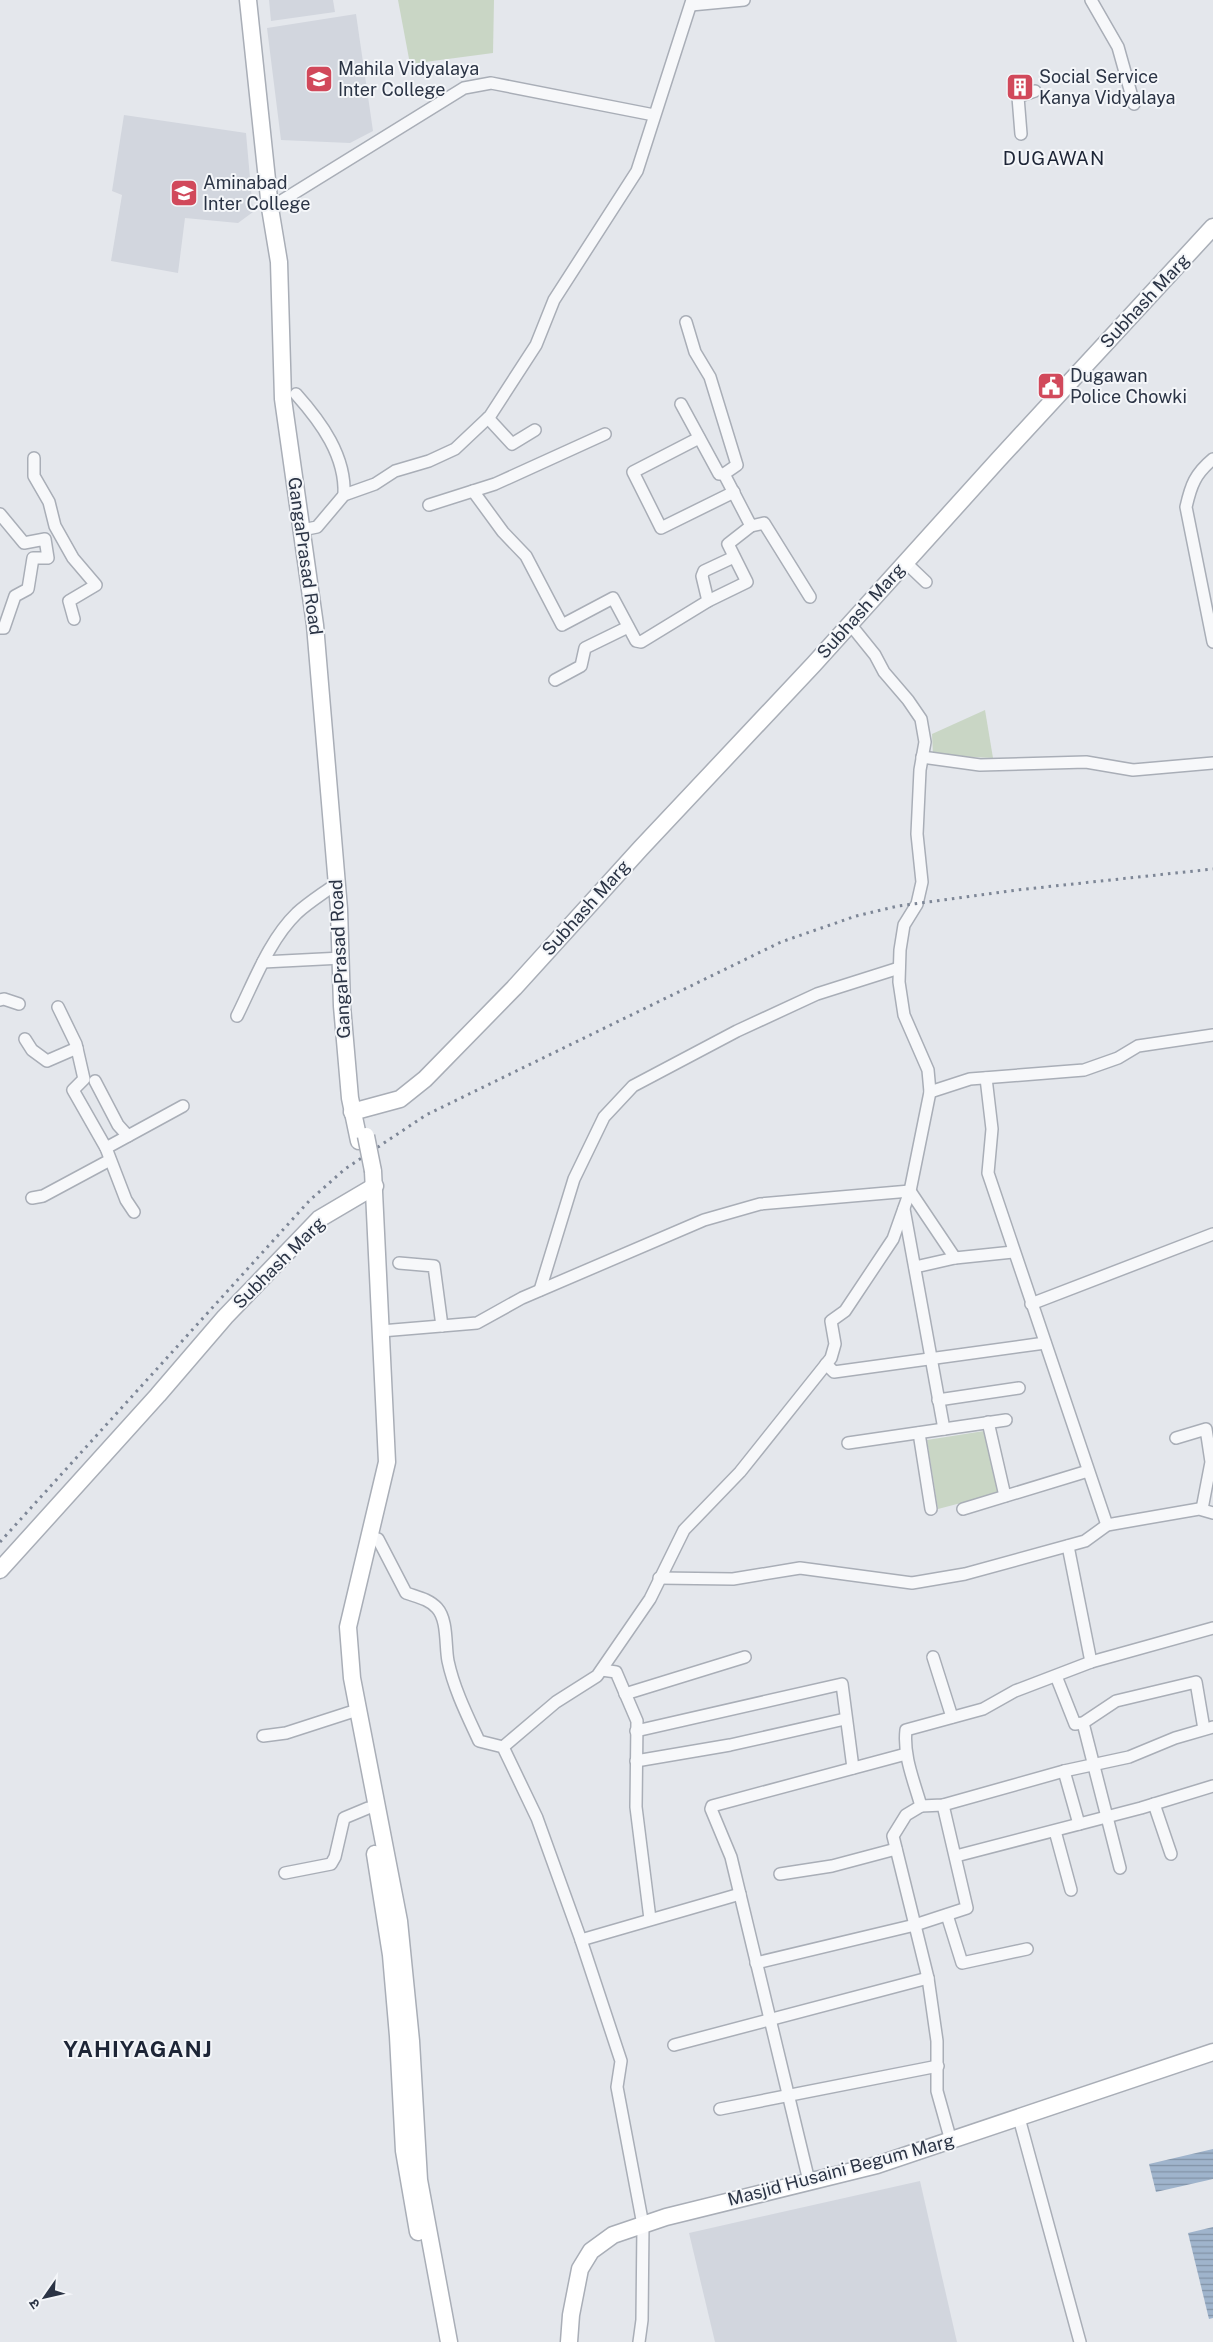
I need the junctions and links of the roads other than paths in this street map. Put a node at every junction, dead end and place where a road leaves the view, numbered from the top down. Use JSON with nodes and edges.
{"nodes":[{"id":1,"x":248,"y":0,"type":"edge"},
{"id":2,"x":744,"y":0,"type":"edge"},
{"id":3,"x":1091,"y":0,"type":"edge"},
{"id":4,"x":691,"y":2,"type":"edge"},
{"id":5,"x":1035,"y":91,"type":"dead end"},
{"id":6,"x":1134,"y":104,"type":"dead end"},
{"id":7,"x":654,"y":116,"type":"junction"},
{"id":8,"x":1021,"y":134,"type":"dead end"},
{"id":9,"x":270,"y":208,"type":"junction"},
{"id":10,"x":1213,"y":227,"type":"edge"},
{"id":11,"x":686,"y":322,"type":"dead end"},
{"id":12,"x":296,"y":394,"type":"dead end"},
{"id":13,"x":681,"y":404,"type":"dead end"},
{"id":14,"x":488,"y":418,"type":"junction"},
{"id":15,"x":535,"y":430,"type":"dead end"},
{"id":16,"x":605,"y":434,"type":"dead end"},
{"id":17,"x":699,"y":438,"type":"junction"},
{"id":18,"x":34,"y":458,"type":"dead end"},
{"id":19,"x":1213,"y":459,"type":"edge"},
{"id":20,"x":724,"y":474,"type":"junction"},
{"id":21,"x":472,"y":491,"type":"junction"},
{"id":22,"x":734,"y":492,"type":"junction"},
{"id":23,"x":344,"y":495,"type":"junction"},
{"id":24,"x":429,"y":504,"type":"dead end"},
{"id":25,"x":0,"y":514,"type":"edge"},
{"id":26,"x":751,"y":526,"type":"junction"},
{"id":27,"x":302,"y":530,"type":"junction"},
{"id":28,"x":60,"y":534,"type":"junction"},
{"id":29,"x":45,"y":539,"type":"junction"},
{"id":30,"x":734,"y":557,"type":"junction"},
{"id":31,"x":905,"y":562,"type":"junction"},
{"id":32,"x":926,"y":582,"type":"dead end"},
{"id":33,"x":810,"y":596,"type":"dead end"},
{"id":34,"x":708,"y":601,"type":"junction"},
{"id":35,"x":74,"y":619,"type":"dead end"},
{"id":36,"x":850,"y":624,"type":"junction"},
{"id":37,"x":628,"y":627,"type":"junction"},
{"id":38,"x":0,"y":628,"type":"edge"},
{"id":39,"x":1213,"y":642,"type":"edge"},
{"id":40,"x":554,"y":680,"type":"dead end"},
{"id":41,"x":922,"y":757,"type":"junction"},
{"id":42,"x":1213,"y":763,"type":"edge"},
{"id":43,"x":337,"y":882,"type":"junction"},
{"id":44,"x":342,"y":958,"type":"junction"},
{"id":45,"x":264,"y":962,"type":"junction"},
{"id":46,"x":899,"y":968,"type":"junction"},
{"id":47,"x":0,"y":1000,"type":"edge"},
{"id":48,"x":19,"y":1004,"type":"dead end"},
{"id":49,"x":58,"y":1007,"type":"dead end"},
{"id":50,"x":237,"y":1016,"type":"dead end"},
{"id":51,"x":1213,"y":1035,"type":"edge"},
{"id":52,"x":25,"y":1039,"type":"dead end"},
{"id":53,"x":77,"y":1048,"type":"junction"},
{"id":54,"x":986,"y":1078,"type":"junction"},
{"id":55,"x":96,"y":1081,"type":"dead end"},
{"id":56,"x":930,"y":1092,"type":"junction"},
{"id":57,"x":183,"y":1106,"type":"dead end"},
{"id":58,"x":355,"y":1111,"type":"junction"},
{"id":59,"x":128,"y":1136,"type":"junction"},
{"id":60,"x":106,"y":1148,"type":"junction"},
{"id":61,"x":110,"y":1160,"type":"junction"},
{"id":62,"x":369,"y":1181,"type":"junction"},
{"id":63,"x":910,"y":1191,"type":"junction"},
{"id":64,"x":32,"y":1198,"type":"dead end"},
{"id":65,"x":904,"y":1207,"type":"junction"},
{"id":66,"x":134,"y":1212,"type":"dead end"},
{"id":67,"x":1213,"y":1234,"type":"edge"},
{"id":68,"x":1014,"y":1252,"type":"junction"},
{"id":69,"x":955,"y":1258,"type":"junction"},
{"id":70,"x":399,"y":1263,"type":"dead end"},
{"id":71,"x":915,"y":1267,"type":"junction"},
{"id":72,"x":540,"y":1290,"type":"junction"},
{"id":73,"x":1031,"y":1304,"type":"junction"},
{"id":74,"x":442,"y":1326,"type":"junction"},
{"id":75,"x":381,"y":1331,"type":"junction"},
{"id":76,"x":1045,"y":1343,"type":"junction"},
{"id":77,"x":931,"y":1359,"type":"junction"},
{"id":78,"x":826,"y":1364,"type":"junction"},
{"id":79,"x":1019,"y":1388,"type":"dead end"},
{"id":80,"x":938,"y":1400,"type":"junction"},
{"id":81,"x":1006,"y":1420,"type":"dead end"},
{"id":82,"x":988,"y":1422,"type":"junction"},
{"id":83,"x":944,"y":1429,"type":"junction"},
{"id":84,"x":919,"y":1433,"type":"junction"},
{"id":85,"x":1176,"y":1438,"type":"dead end"},
{"id":86,"x":848,"y":1444,"type":"dead end"},
{"id":87,"x":1088,"y":1471,"type":"junction"},
{"id":88,"x":1006,"y":1496,"type":"junction"},
{"id":89,"x":1204,"y":1508,"type":"edge"},
{"id":90,"x":931,"y":1509,"type":"dead end"},
{"id":91,"x":963,"y":1509,"type":"dead end"},
{"id":92,"x":1213,"y":1513,"type":"edge"},
{"id":93,"x":1107,"y":1525,"type":"junction"},
{"id":94,"x":369,"y":1538,"type":"junction"},
{"id":95,"x":1068,"y":1546,"type":"junction"},
{"id":96,"x":0,"y":1570,"type":"edge"},
{"id":97,"x":659,"y":1578,"type":"junction"},
{"id":98,"x":1213,"y":1628,"type":"edge"},
{"id":99,"x":745,"y":1657,"type":"dead end"},
{"id":100,"x":933,"y":1657,"type":"dead end"},
{"id":101,"x":1091,"y":1662,"type":"junction"},
{"id":102,"x":602,"y":1670,"type":"junction"},
{"id":103,"x":1056,"y":1676,"type":"junction"},
{"id":104,"x":625,"y":1694,"type":"junction"},
{"id":105,"x":351,"y":1712,"type":"junction"},
{"id":106,"x":952,"y":1717,"type":"junction"},
{"id":107,"x":845,"y":1719,"type":"junction"},
{"id":108,"x":1083,"y":1723,"type":"junction"},
{"id":109,"x":1208,"y":1728,"type":"edge"},
{"id":110,"x":636,"y":1731,"type":"junction"},
{"id":111,"x":263,"y":1736,"type":"dead end"},
{"id":112,"x":503,"y":1747,"type":"junction"},
{"id":113,"x":906,"y":1754,"type":"junction"},
{"id":114,"x":636,"y":1761,"type":"junction"},
{"id":115,"x":1092,"y":1764,"type":"junction"},
{"id":116,"x":853,"y":1768,"type":"junction"},
{"id":117,"x":1064,"y":1771,"type":"junction"},
{"id":118,"x":1213,"y":1786,"type":"edge"},
{"id":119,"x":1154,"y":1804,"type":"junction"},
{"id":120,"x":942,"y":1805,"type":"junction"},
{"id":121,"x":921,"y":1806,"type":"junction"},
{"id":122,"x":368,"y":1808,"type":"junction"},
{"id":123,"x":1107,"y":1817,"type":"junction"},
{"id":124,"x":1079,"y":1824,"type":"junction"},
{"id":125,"x":1055,"y":1830,"type":"junction"},
{"id":126,"x":896,"y":1849,"type":"junction"},
{"id":127,"x":1171,"y":1854,"type":"dead end"},
{"id":128,"x":956,"y":1856,"type":"junction"},
{"id":129,"x":1120,"y":1868,"type":"dead end"},
{"id":130,"x":285,"y":1873,"type":"dead end"},
{"id":131,"x":780,"y":1874,"type":"dead end"},
{"id":132,"x":1070,"y":1890,"type":"dead end"},
{"id":133,"x":740,"y":1894,"type":"junction"},
{"id":134,"x":947,"y":1915,"type":"junction"},
{"id":135,"x":650,"y":1918,"type":"junction"},
{"id":136,"x":915,"y":1925,"type":"junction"},
{"id":137,"x":582,"y":1940,"type":"junction"},
{"id":138,"x":1027,"y":1949,"type":"dead end"},
{"id":139,"x":756,"y":1963,"type":"junction"},
{"id":140,"x":928,"y":1978,"type":"junction"},
{"id":141,"x":770,"y":2020,"type":"junction"},
{"id":142,"x":674,"y":2045,"type":"dead end"},
{"id":143,"x":1213,"y":2052,"type":"edge"},
{"id":144,"x":938,"y":2066,"type":"junction"},
{"id":145,"x":788,"y":2096,"type":"junction"},
{"id":146,"x":720,"y":2109,"type":"dead end"},
{"id":147,"x":1019,"y":2118,"type":"junction"},
{"id":148,"x":951,"y":2141,"type":"junction"},
{"id":149,"x":809,"y":2182,"type":"junction"},
{"id":150,"x":643,"y":2225,"type":"junction"},
{"id":151,"x":439,"y":2342,"type":"edge"},
{"id":152,"x":449,"y":2342,"type":"edge"},
{"id":153,"x":568,"y":2342,"type":"edge"},
{"id":154,"x":639,"y":2342,"type":"edge"},
{"id":155,"x":1080,"y":2342,"type":"edge"}],
"edges":[{"from":1,"to":9,"type":"street","name":"GangaPrasad Road"},
{"from":2,"to":4,"type":"street"},
{"from":3,"to":6,"type":"street"},
{"from":4,"to":7,"type":"street"},
{"from":5,"to":8,"type":"street"},
{"from":7,"to":9,"type":"street"},
{"from":7,"to":14,"type":"street"},
{"from":9,"to":27,"type":"street","name":"GangaPrasad Road"},
{"from":10,"to":31,"type":"street","name":"Subhash Marg"},
{"from":11,"to":20,"type":"street"},
{"from":12,"to":23,"type":"street"},
{"from":13,"to":17,"type":"street"},
{"from":14,"to":15,"type":"street"},
{"from":14,"to":23,"type":"street"},
{"from":16,"to":21,"type":"street"},
{"from":17,"to":20,"type":"street"},
{"from":17,"to":22,"type":"street"},
{"from":18,"to":28,"type":"street"},
{"from":19,"to":39,"type":"street"},
{"from":20,"to":22,"type":"street"},
{"from":21,"to":24,"type":"street"},
{"from":21,"to":37,"type":"street"},
{"from":22,"to":26,"type":"street"},
{"from":23,"to":27,"type":"street"},
{"from":25,"to":29,"type":"street"},
{"from":26,"to":30,"type":"street"},
{"from":26,"to":33,"type":"street"},
{"from":27,"to":43,"type":"street","name":"GangaPrasad Road"},
{"from":28,"to":29,"type":"street"},
{"from":28,"to":35,"type":"street"},
{"from":29,"to":38,"type":"street"},
{"from":30,"to":34,"type":"street"},
{"from":30,"to":34,"type":"street"},
{"from":31,"to":32,"type":"street"},
{"from":31,"to":36,"type":"street","name":"Subhash Marg"},
{"from":34,"to":37,"type":"street"},
{"from":36,"to":41,"type":"street"},
{"from":36,"to":58,"type":"street","name":"Subhash Marg"},
{"from":37,"to":40,"type":"street"},
{"from":41,"to":42,"type":"street"},
{"from":41,"to":46,"type":"street"},
{"from":43,"to":44,"type":"street","name":"GangaPrasad Road"},
{"from":43,"to":45,"type":"street"},
{"from":44,"to":45,"type":"street"},
{"from":44,"to":58,"type":"street","name":"GangaPrasad Road"},
{"from":45,"to":50,"type":"street"},
{"from":46,"to":56,"type":"street"},
{"from":46,"to":72,"type":"street"},
{"from":47,"to":48,"type":"street"},
{"from":49,"to":53,"type":"street"},
{"from":51,"to":54,"type":"street"},
{"from":52,"to":53,"type":"street"},
{"from":53,"to":60,"type":"street"},
{"from":54,"to":56,"type":"street"},
{"from":54,"to":68,"type":"street"},
{"from":55,"to":59,"type":"street"},
{"from":56,"to":63,"type":"street"},
{"from":57,"to":59,"type":"street"},
{"from":58,"to":62,"type":"street"},
{"from":59,"to":60,"type":"street"},
{"from":60,"to":61,"type":"street"},
{"from":61,"to":64,"type":"street"},
{"from":61,"to":66,"type":"street"},
{"from":62,"to":75,"type":"street"},
{"from":62,"to":96,"type":"street","name":"Subhash Marg"},
{"from":62,"to":105,"type":"street"},
{"from":63,"to":65,"type":"street"},
{"from":63,"to":69,"type":"street"},
{"from":63,"to":72,"type":"street"},
{"from":65,"to":71,"type":"street"},
{"from":65,"to":78,"type":"street"},
{"from":67,"to":73,"type":"street"},
{"from":68,"to":69,"type":"street"},
{"from":68,"to":73,"type":"street"},
{"from":69,"to":71,"type":"street"},
{"from":70,"to":74,"type":"street"},
{"from":71,"to":77,"type":"street"},
{"from":72,"to":74,"type":"street"},
{"from":73,"to":76,"type":"street"},
{"from":74,"to":75,"type":"street"},
{"from":75,"to":94,"type":"street"},
{"from":76,"to":77,"type":"street"},
{"from":76,"to":87,"type":"street"},
{"from":77,"to":78,"type":"street"},
{"from":77,"to":80,"type":"street"},
{"from":78,"to":97,"type":"street"},
{"from":79,"to":80,"type":"street"},
{"from":80,"to":83,"type":"street"},
{"from":81,"to":82,"type":"street"},
{"from":82,"to":83,"type":"street"},
{"from":82,"to":88,"type":"street"},
{"from":83,"to":84,"type":"street"},
{"from":84,"to":86,"type":"street"},
{"from":84,"to":90,"type":"street"},
{"from":85,"to":89,"type":"street"},
{"from":87,"to":88,"type":"street"},
{"from":87,"to":93,"type":"street"},
{"from":88,"to":91,"type":"street"},
{"from":89,"to":92,"type":"street"},
{"from":89,"to":93,"type":"street"},
{"from":93,"to":95,"type":"street"},
{"from":94,"to":112,"type":"street"},
{"from":94,"to":152,"type":"street"},
{"from":95,"to":97,"type":"street"},
{"from":95,"to":101,"type":"street"},
{"from":97,"to":102,"type":"street"},
{"from":98,"to":101,"type":"street"},
{"from":99,"to":104,"type":"street"},
{"from":100,"to":106,"type":"street"},
{"from":101,"to":103,"type":"street"},
{"from":102,"to":104,"type":"street"},
{"from":102,"to":112,"type":"street"},
{"from":103,"to":106,"type":"street"},
{"from":103,"to":108,"type":"street"},
{"from":104,"to":110,"type":"street"},
{"from":105,"to":111,"type":"street"},
{"from":105,"to":122,"type":"street"},
{"from":106,"to":113,"type":"street"},
{"from":107,"to":110,"type":"street"},
{"from":107,"to":114,"type":"street"},
{"from":107,"to":116,"type":"street"},
{"from":108,"to":109,"type":"street"},
{"from":108,"to":115,"type":"street"},
{"from":109,"to":115,"type":"street"},
{"from":110,"to":114,"type":"street"},
{"from":112,"to":137,"type":"street"},
{"from":113,"to":116,"type":"street"},
{"from":113,"to":121,"type":"street"},
{"from":114,"to":135,"type":"street"},
{"from":115,"to":117,"type":"street"},
{"from":115,"to":123,"type":"street"},
{"from":116,"to":133,"type":"street"},
{"from":117,"to":120,"type":"street"},
{"from":117,"to":124,"type":"street"},
{"from":118,"to":119,"type":"street"},
{"from":119,"to":123,"type":"street"},
{"from":119,"to":127,"type":"street"},
{"from":120,"to":121,"type":"street"},
{"from":120,"to":128,"type":"street"},
{"from":121,"to":126,"type":"street"},
{"from":122,"to":130,"type":"street"},
{"from":122,"to":151,"type":"street"},
{"from":123,"to":124,"type":"street"},
{"from":123,"to":129,"type":"street"},
{"from":124,"to":125,"type":"street"},
{"from":125,"to":128,"type":"street"},
{"from":125,"to":132,"type":"street"},
{"from":126,"to":131,"type":"street"},
{"from":126,"to":136,"type":"street"},
{"from":128,"to":134,"type":"street"},
{"from":133,"to":135,"type":"street"},
{"from":133,"to":139,"type":"street"},
{"from":134,"to":136,"type":"street"},
{"from":134,"to":138,"type":"street"},
{"from":135,"to":137,"type":"street"},
{"from":136,"to":139,"type":"street"},
{"from":136,"to":140,"type":"street"},
{"from":137,"to":150,"type":"street"},
{"from":139,"to":141,"type":"street"},
{"from":140,"to":141,"type":"street"},
{"from":140,"to":144,"type":"street"},
{"from":141,"to":142,"type":"street"},
{"from":141,"to":145,"type":"street"},
{"from":143,"to":147,"type":"street","name":"Masjid Husaini Begum Marg"},
{"from":144,"to":145,"type":"street"},
{"from":144,"to":148,"type":"street"},
{"from":145,"to":146,"type":"street"},
{"from":145,"to":149,"type":"street"},
{"from":147,"to":148,"type":"street","name":"Masjid Husaini Begum Marg"},
{"from":147,"to":155,"type":"street"},
{"from":148,"to":149,"type":"street","name":"Masjid Husaini Begum Marg"},
{"from":149,"to":150,"type":"street","name":"Masjid Husaini Begum Marg"},
{"from":150,"to":153,"type":"street","name":"Masjid Husaini Begum Marg"},
{"from":150,"to":154,"type":"street"}]}
